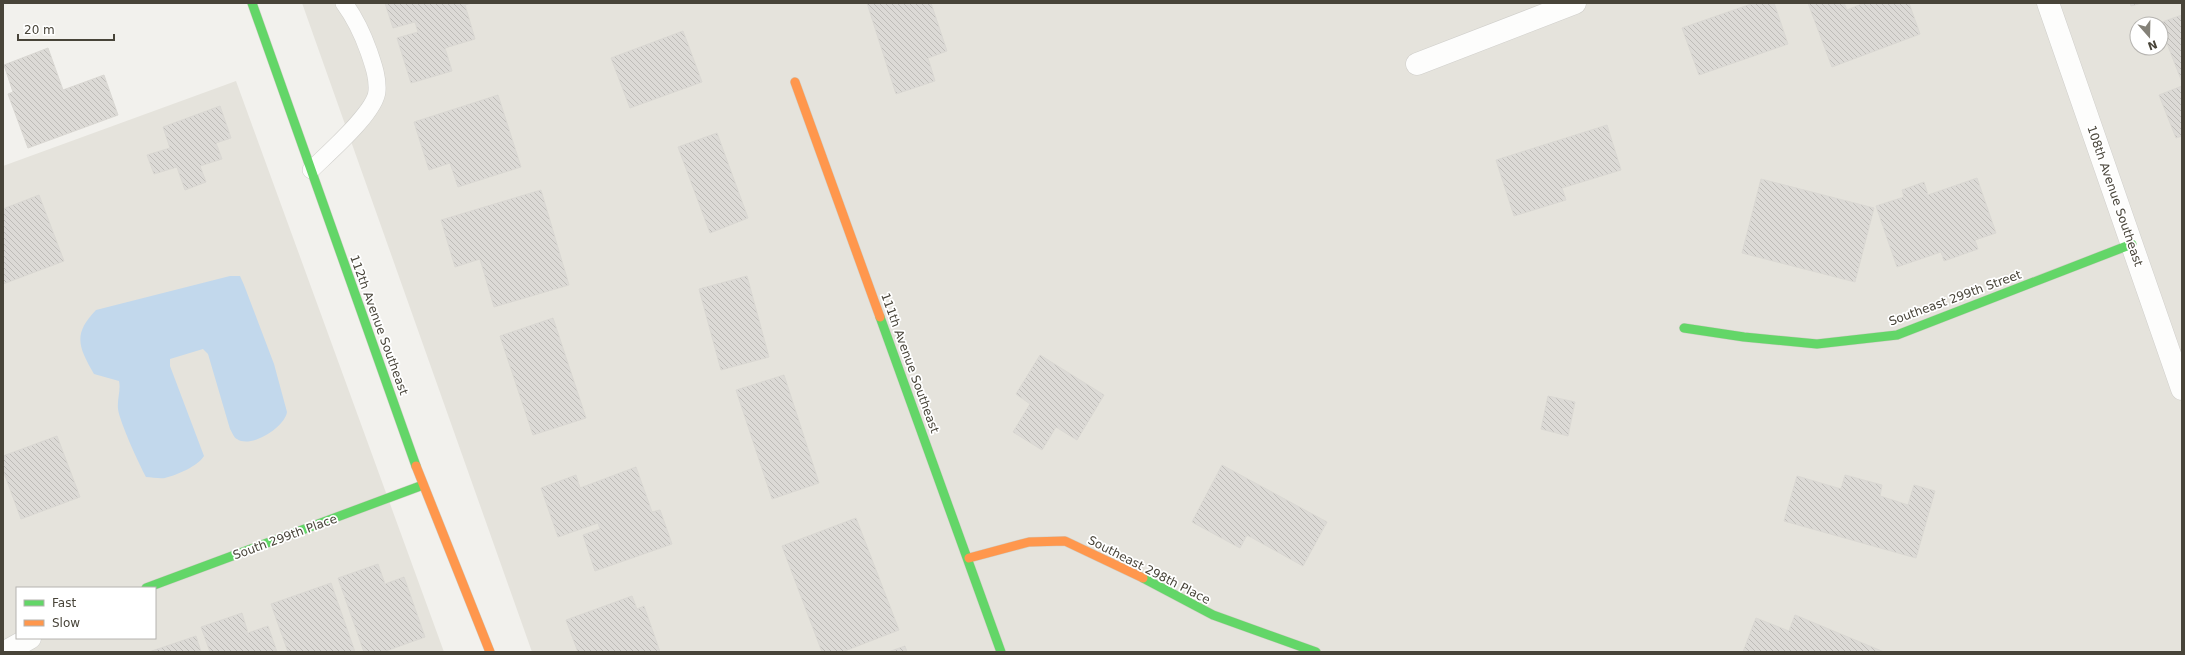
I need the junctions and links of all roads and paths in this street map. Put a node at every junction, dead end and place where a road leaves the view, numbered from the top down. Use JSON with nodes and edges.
{"nodes":[{"id":1,"x":252,"y":3,"type":"edge"},
{"id":2,"x":344,"y":3,"type":"edge"},
{"id":3,"x":1575,"y":3,"type":"edge"},
{"id":4,"x":2048,"y":3,"type":"edge"},
{"id":5,"x":1417,"y":64,"type":"dead end"},
{"id":6,"x":795,"y":82,"type":"dead end"},
{"id":7,"x":311,"y":170,"type":"junction"},
{"id":8,"x":2132,"y":244,"type":"junction"},
{"id":9,"x":1684,"y":328,"type":"dead end"},
{"id":10,"x":2182,"y":389,"type":"edge"},
{"id":11,"x":423,"y":485,"type":"junction"},
{"id":12,"x":968,"y":558,"type":"junction"},
{"id":13,"x":149,"y":587,"type":"edge"},
{"id":14,"x":28,"y":639,"type":"edge"},
{"id":15,"x":5,"y":652,"type":"edge"},
{"id":16,"x":490,"y":652,"type":"edge"},
{"id":17,"x":1001,"y":652,"type":"edge"},
{"id":18,"x":1316,"y":652,"type":"edge"}],
"edges":[{"from":1,"to":7,"type":"street","name":"112th Avenue Southeast"},
{"from":2,"to":7,"type":"lane"},
{"from":3,"to":5,"type":"street"},
{"from":4,"to":8,"type":"street","name":"108th Avenue Southeast"},
{"from":6,"to":12,"type":"street","name":"111th Avenue Southeast"},
{"from":7,"to":11,"type":"street","name":"112th Avenue Southeast"},
{"from":8,"to":9,"type":"street","name":"Southeast 299th Street"},
{"from":8,"to":10,"type":"street","name":"108th Avenue Southeast"},
{"from":11,"to":13,"type":"street","name":"South 299th Place"},
{"from":11,"to":16,"type":"street","name":"112th Avenue Southeast"},
{"from":12,"to":17,"type":"street","name":"111th Avenue Southeast"},
{"from":12,"to":18,"type":"street","name":"Southeast 298th Place"},
{"from":14,"to":15,"type":"street"}]}
